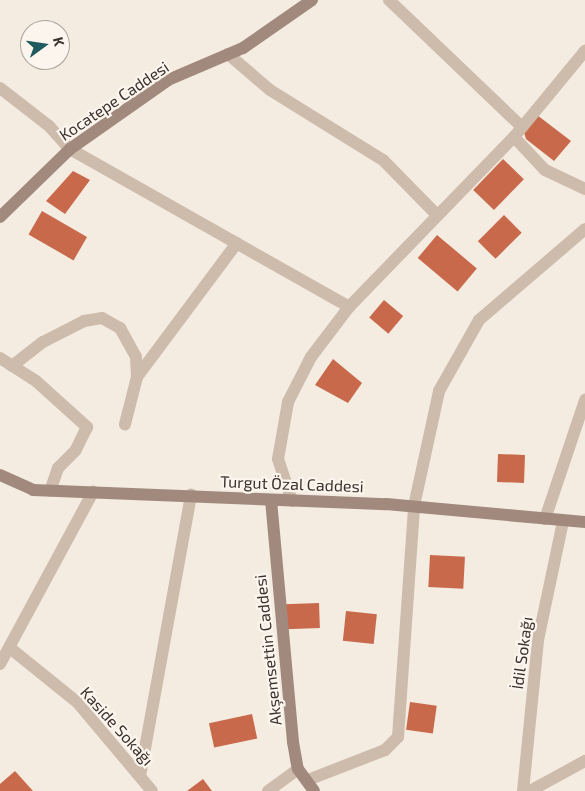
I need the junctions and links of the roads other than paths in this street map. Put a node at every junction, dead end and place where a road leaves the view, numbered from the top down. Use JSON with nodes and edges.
{"nodes":[{"id":1,"x":312,"y":0,"type":"edge"},
{"id":2,"x":388,"y":0,"type":"edge"},
{"id":3,"x":585,"y":52,"type":"edge"},
{"id":4,"x":228,"y":54,"type":"junction"},
{"id":5,"x":0,"y":88,"type":"edge"},
{"id":6,"x":518,"y":132,"type":"junction"},
{"id":7,"x":70,"y":149,"type":"junction"},
{"id":8,"x":585,"y":189,"type":"edge"},
{"id":9,"x":437,"y":215,"type":"junction"},
{"id":10,"x":0,"y":216,"type":"edge"},
{"id":11,"x":585,"y":229,"type":"edge"},
{"id":12,"x":237,"y":243,"type":"junction"},
{"id":13,"x":349,"y":307,"type":"junction"},
{"id":14,"x":0,"y":358,"type":"edge"},
{"id":15,"x":12,"y":366,"type":"junction"},
{"id":16,"x":137,"y":377,"type":"junction"},
{"id":17,"x":585,"y":400,"type":"edge"},
{"id":18,"x":125,"y":424,"type":"dead end"},
{"id":19,"x":0,"y":475,"type":"edge"},
{"id":20,"x":50,"y":491,"type":"junction"},
{"id":21,"x":93,"y":492,"type":"junction"},
{"id":22,"x":191,"y":496,"type":"junction"},
{"id":23,"x":271,"y":500,"type":"junction"},
{"id":24,"x":292,"y":501,"type":"junction"},
{"id":25,"x":414,"y":506,"type":"junction"},
{"id":26,"x":545,"y":519,"type":"junction"},
{"id":27,"x":563,"y":521,"type":"junction"},
{"id":28,"x":585,"y":522,"type":"edge"},
{"id":29,"x":10,"y":648,"type":"junction"},
{"id":30,"x":0,"y":664,"type":"edge"},
{"id":31,"x":585,"y":761,"type":"edge"},
{"id":32,"x":298,"y":769,"type":"junction"},
{"id":33,"x":140,"y":776,"type":"junction"},
{"id":34,"x":311,"y":785,"type":"edge"},
{"id":35,"x":152,"y":791,"type":"edge"},
{"id":36,"x":268,"y":791,"type":"edge"},
{"id":37,"x":523,"y":791,"type":"edge"},
{"id":38,"x":530,"y":791,"type":"edge"}],
"edges":[{"from":1,"to":4,"type":"street","name":"Kocatepe Caddesi"},
{"from":2,"to":6,"type":"street"},
{"from":3,"to":6,"type":"street"},
{"from":4,"to":7,"type":"street","name":"Kocatepe Caddesi"},
{"from":4,"to":9,"type":"street"},
{"from":5,"to":7,"type":"street"},
{"from":6,"to":8,"type":"street"},
{"from":6,"to":9,"type":"street"},
{"from":7,"to":10,"type":"street","name":"Kocatepe Caddesi"},
{"from":7,"to":12,"type":"street"},
{"from":9,"to":13,"type":"street"},
{"from":11,"to":25,"type":"street"},
{"from":12,"to":13,"type":"street"},
{"from":12,"to":16,"type":"street"},
{"from":13,"to":24,"type":"street"},
{"from":14,"to":15,"type":"street"},
{"from":15,"to":16,"type":"street"},
{"from":15,"to":20,"type":"street"},
{"from":16,"to":18,"type":"street"},
{"from":17,"to":26,"type":"street"},
{"from":19,"to":20,"type":"street","name":"Turgut Özal Caddesi"},
{"from":20,"to":21,"type":"street","name":"Turgut Özal Caddesi"},
{"from":21,"to":22,"type":"street","name":"Turgut Özal Caddesi"},
{"from":21,"to":29,"type":"street"},
{"from":22,"to":23,"type":"street","name":"Turgut Özal Caddesi"},
{"from":22,"to":33,"type":"street"},
{"from":23,"to":24,"type":"street","name":"Turgut Özal Caddesi"},
{"from":23,"to":32,"type":"street","name":"Akşemsettin Caddesi"},
{"from":24,"to":25,"type":"street","name":"Turgut Özal Caddesi"},
{"from":25,"to":26,"type":"street","name":"Turgut Özal Caddesi"},
{"from":25,"to":34,"type":"street"},
{"from":26,"to":27,"type":"street","name":"Turgut Özal Caddesi"},
{"from":27,"to":28,"type":"street","name":"Turgut Özal Caddesi"},
{"from":27,"to":37,"type":"street","name":"İdil Sokağı"},
{"from":29,"to":30,"type":"street"},
{"from":29,"to":33,"type":"street","name":"Kaside Sokağı"},
{"from":31,"to":38,"type":"street"},
{"from":32,"to":34,"type":"street"},
{"from":32,"to":36,"type":"street"},
{"from":33,"to":35,"type":"street","name":"Kaside Sokağı"}]}
